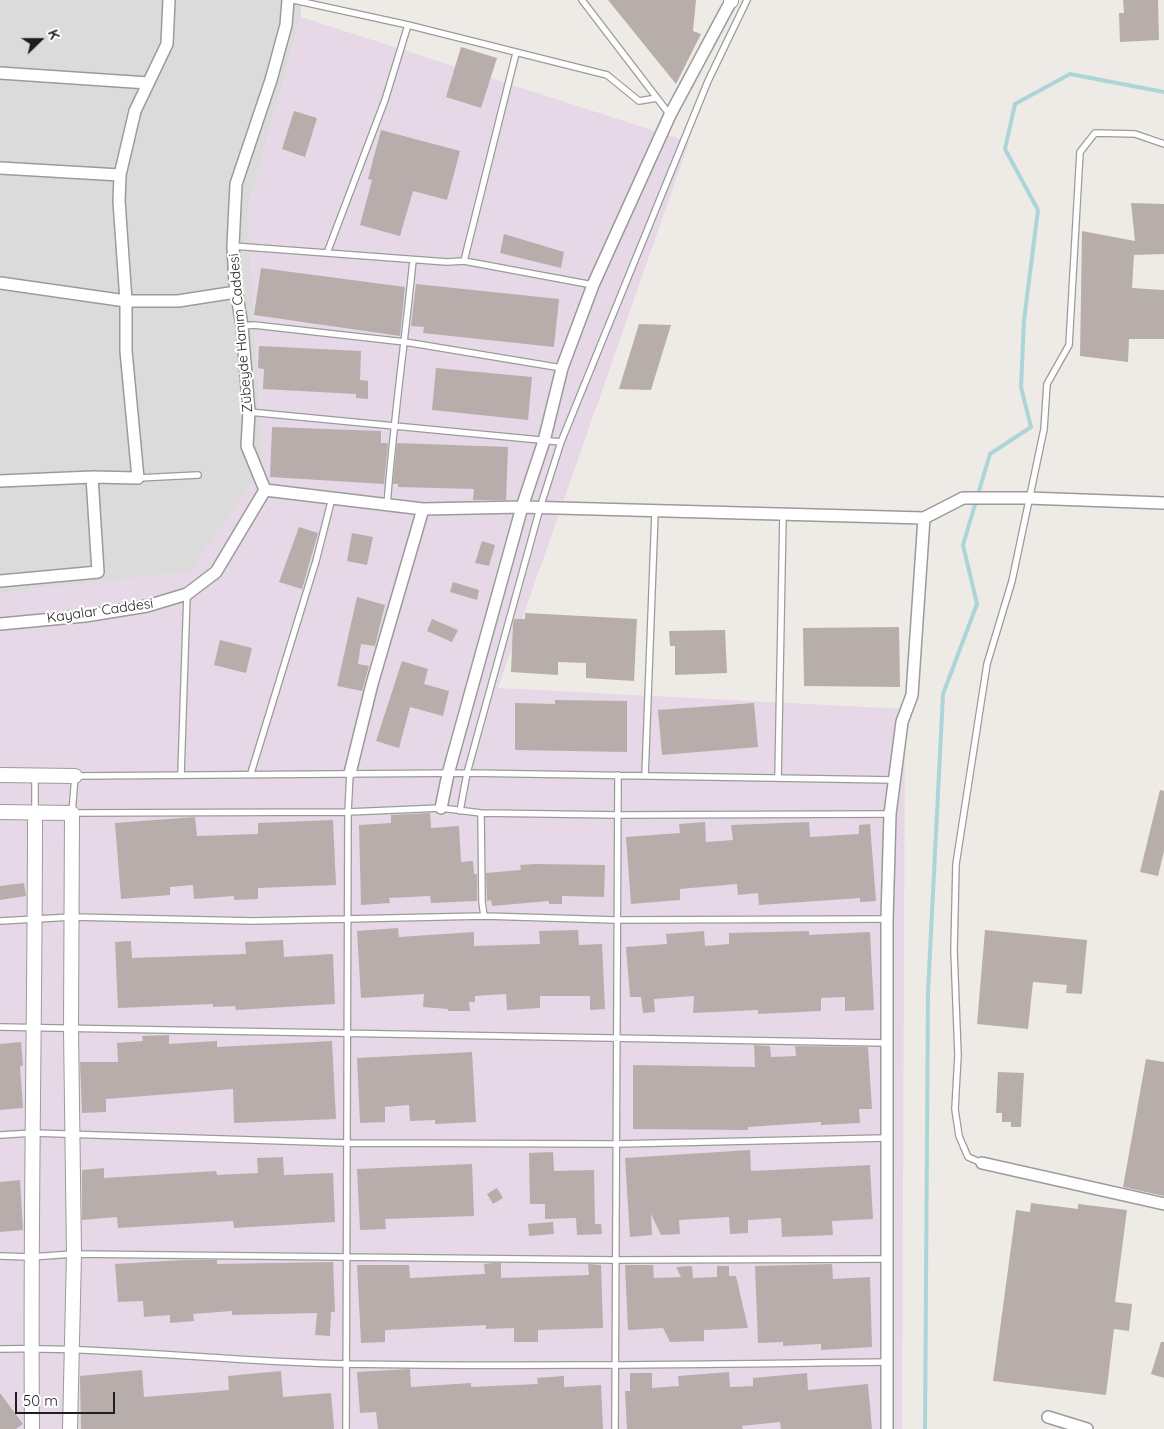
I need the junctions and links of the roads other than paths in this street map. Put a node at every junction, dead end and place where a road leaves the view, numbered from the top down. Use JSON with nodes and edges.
{"nodes":[{"id":1,"x":169,"y":0,"type":"edge"},
{"id":2,"x":288,"y":0,"type":"edge"},
{"id":3,"x":294,"y":0,"type":"edge"},
{"id":4,"x":582,"y":0,"type":"edge"},
{"id":5,"x":731,"y":0,"type":"edge"},
{"id":6,"x":747,"y":0,"type":"edge"},
{"id":7,"x":408,"y":25,"type":"junction"},
{"id":8,"x":516,"y":53,"type":"junction"},
{"id":9,"x":0,"y":73,"type":"edge"},
{"id":10,"x":148,"y":83,"type":"junction"},
{"id":11,"x":657,"y":98,"type":"junction"},
{"id":12,"x":670,"y":115,"type":"junction"},
{"id":13,"x":1164,"y":144,"type":"edge"},
{"id":14,"x":0,"y":168,"type":"edge"},
{"id":15,"x":120,"y":175,"type":"junction"},
{"id":16,"x":233,"y":246,"type":"junction"},
{"id":17,"x":327,"y":253,"type":"junction"},
{"id":18,"x":413,"y":260,"type":"junction"},
{"id":19,"x":464,"y":261,"type":"junction"},
{"id":20,"x":0,"y":283,"type":"edge"},
{"id":21,"x":593,"y":285,"type":"junction"},
{"id":22,"x":236,"y":292,"type":"junction"},
{"id":23,"x":126,"y":301,"type":"junction"},
{"id":24,"x":242,"y":326,"type":"junction"},
{"id":25,"x":405,"y":342,"type":"junction"},
{"id":26,"x":562,"y":368,"type":"junction"},
{"id":27,"x":249,"y":412,"type":"junction"},
{"id":28,"x":393,"y":426,"type":"junction"},
{"id":29,"x":544,"y":440,"type":"junction"},
{"id":30,"x":561,"y":442,"type":"junction"},
{"id":31,"x":198,"y":475,"type":"dead end"},
{"id":32,"x":92,"y":477,"type":"junction"},
{"id":33,"x":138,"y":478,"type":"junction"},
{"id":34,"x":0,"y":481,"type":"edge"},
{"id":35,"x":265,"y":490,"type":"junction"},
{"id":36,"x":332,"y":498,"type":"junction"},
{"id":37,"x":1028,"y":498,"type":"junction"},
{"id":38,"x":1164,"y":503,"type":"edge"},
{"id":39,"x":386,"y":506,"type":"junction"},
{"id":40,"x":522,"y":507,"type":"junction"},
{"id":41,"x":540,"y":508,"type":"junction"},
{"id":42,"x":423,"y":509,"type":"junction"},
{"id":43,"x":655,"y":512,"type":"junction"},
{"id":44,"x":783,"y":515,"type":"junction"},
{"id":45,"x":924,"y":518,"type":"junction"},
{"id":46,"x":0,"y":581,"type":"edge"},
{"id":47,"x":187,"y":594,"type":"junction"},
{"id":48,"x":0,"y":624,"type":"edge"},
{"id":49,"x":251,"y":773,"type":"junction"},
{"id":50,"x":350,"y":773,"type":"junction"},
{"id":51,"x":467,"y":773,"type":"junction"},
{"id":52,"x":35,"y":774,"type":"junction"},
{"id":53,"x":181,"y":774,"type":"junction"},
{"id":54,"x":448,"y":774,"type":"junction"},
{"id":55,"x":0,"y":775,"type":"edge"},
{"id":56,"x":618,"y":775,"type":"junction"},
{"id":57,"x":74,"y":776,"type":"junction"},
{"id":58,"x":645,"y":776,"type":"junction"},
{"id":59,"x":778,"y":778,"type":"junction"},
{"id":60,"x":894,"y":780,"type":"junction"},
{"id":61,"x":441,"y":808,"type":"junction"},
{"id":62,"x":460,"y":810,"type":"junction"},
{"id":63,"x":0,"y":812,"type":"edge"},
{"id":64,"x":35,"y":812,"type":"junction"},
{"id":65,"x":348,"y":812,"type":"junction"},
{"id":66,"x":72,"y":813,"type":"junction"},
{"id":67,"x":481,"y":813,"type":"junction"},
{"id":68,"x":890,"y":814,"type":"junction"},
{"id":69,"x":618,"y":815,"type":"junction"},
{"id":70,"x":484,"y":916,"type":"junction"},
{"id":71,"x":35,"y":917,"type":"junction"},
{"id":72,"x":72,"y":917,"type":"junction"},
{"id":73,"x":887,"y":919,"type":"junction"},
{"id":74,"x":0,"y":920,"type":"edge"},
{"id":75,"x":349,"y":920,"type":"junction"},
{"id":76,"x":616,"y":920,"type":"junction"},
{"id":77,"x":0,"y":1028,"type":"edge"},
{"id":78,"x":35,"y":1028,"type":"junction"},
{"id":79,"x":71,"y":1029,"type":"junction"},
{"id":80,"x":348,"y":1034,"type":"junction"},
{"id":81,"x":616,"y":1038,"type":"junction"},
{"id":82,"x":887,"y":1043,"type":"junction"},
{"id":83,"x":33,"y":1133,"type":"junction"},
{"id":84,"x":72,"y":1135,"type":"junction"},
{"id":85,"x":0,"y":1136,"type":"edge"},
{"id":86,"x":886,"y":1138,"type":"junction"},
{"id":87,"x":346,"y":1143,"type":"junction"},
{"id":88,"x":616,"y":1144,"type":"junction"},
{"id":89,"x":982,"y":1163,"type":"joint"},
{"id":90,"x":1164,"y":1204,"type":"edge"},
{"id":91,"x":74,"y":1254,"type":"junction"},
{"id":92,"x":0,"y":1256,"type":"edge"},
{"id":93,"x":345,"y":1256,"type":"junction"},
{"id":94,"x":30,"y":1257,"type":"junction"},
{"id":95,"x":885,"y":1259,"type":"junction"},
{"id":96,"x":615,"y":1260,"type":"junction"},
{"id":97,"x":31,"y":1348,"type":"junction"},
{"id":98,"x":0,"y":1349,"type":"edge"},
{"id":99,"x":72,"y":1349,"type":"junction"},
{"id":100,"x":886,"y":1362,"type":"junction"},
{"id":101,"x":345,"y":1364,"type":"junction"},
{"id":102,"x":614,"y":1365,"type":"junction"},
{"id":103,"x":1048,"y":1417,"type":"dead end"},
{"id":104,"x":32,"y":1429,"type":"edge"},
{"id":105,"x":70,"y":1429,"type":"edge"},
{"id":106,"x":346,"y":1429,"type":"edge"},
{"id":107,"x":615,"y":1429,"type":"edge"},
{"id":108,"x":887,"y":1429,"type":"edge"},
{"id":109,"x":1087,"y":1429,"type":"edge"}],
"edges":[{"from":1,"to":10,"type":"street"},
{"from":2,"to":16,"type":"street","name":"Zübeyde Hanım Caddesi"},
{"from":3,"to":7,"type":"lane"},
{"from":4,"to":11,"type":"lane"},
{"from":5,"to":12,"type":"street"},
{"from":6,"to":30,"type":"lane"},
{"from":7,"to":8,"type":"lane"},
{"from":7,"to":17,"type":"lane"},
{"from":8,"to":11,"type":"lane"},
{"from":8,"to":19,"type":"lane"},
{"from":9,"to":10,"type":"street"},
{"from":10,"to":15,"type":"street"},
{"from":11,"to":12,"type":"lane"},
{"from":12,"to":21,"type":"street"},
{"from":13,"to":37,"type":"lane"},
{"from":14,"to":15,"type":"street"},
{"from":15,"to":23,"type":"street"},
{"from":16,"to":17,"type":"lane"},
{"from":16,"to":22,"type":"street","name":"Zübeyde Hanım Caddesi"},
{"from":17,"to":18,"type":"lane"},
{"from":18,"to":19,"type":"lane"},
{"from":18,"to":25,"type":"lane"},
{"from":19,"to":21,"type":"lane"},
{"from":20,"to":23,"type":"street"},
{"from":21,"to":26,"type":"street"},
{"from":22,"to":23,"type":"street"},
{"from":22,"to":24,"type":"street","name":"Zübeyde Hanım Caddesi"},
{"from":23,"to":33,"type":"street"},
{"from":24,"to":25,"type":"lane"},
{"from":24,"to":27,"type":"street","name":"Zübeyde Hanım Caddesi"},
{"from":25,"to":26,"type":"lane"},
{"from":25,"to":28,"type":"lane"},
{"from":26,"to":29,"type":"street"},
{"from":27,"to":28,"type":"lane"},
{"from":27,"to":35,"type":"street","name":"Zübeyde Hanım Caddesi"},
{"from":28,"to":29,"type":"lane"},
{"from":28,"to":39,"type":"lane"},
{"from":29,"to":30,"type":"lane"},
{"from":29,"to":40,"type":"street"},
{"from":30,"to":41,"type":"lane"},
{"from":31,"to":33,"type":"lane"},
{"from":32,"to":33,"type":"street"},
{"from":32,"to":34,"type":"street"},
{"from":32,"to":46,"type":"street"},
{"from":35,"to":36,"type":"street"},
{"from":35,"to":47,"type":"street","name":"Kayalar Caddesi"},
{"from":36,"to":39,"type":"street"},
{"from":36,"to":49,"type":"lane"},
{"from":37,"to":38,"type":"street"},
{"from":37,"to":45,"type":"street"},
{"from":37,"to":89,"type":"lane"},
{"from":39,"to":42,"type":"street"},
{"from":40,"to":41,"type":"street"},
{"from":40,"to":42,"type":"street"},
{"from":40,"to":54,"type":"street"},
{"from":41,"to":43,"type":"street"},
{"from":41,"to":51,"type":"lane"},
{"from":42,"to":50,"type":"street"},
{"from":43,"to":44,"type":"street"},
{"from":43,"to":58,"type":"lane"},
{"from":44,"to":45,"type":"street"},
{"from":44,"to":59,"type":"lane"},
{"from":45,"to":60,"type":"street"},
{"from":47,"to":48,"type":"street","name":"Kayalar Caddesi"},
{"from":47,"to":53,"type":"lane"},
{"from":49,"to":50,"type":"lane"},
{"from":49,"to":53,"type":"lane"},
{"from":50,"to":54,"type":"lane"},
{"from":50,"to":65,"type":"lane"},
{"from":51,"to":54,"type":"lane"},
{"from":51,"to":56,"type":"lane"},
{"from":51,"to":62,"type":"lane"},
{"from":52,"to":55,"type":"street"},
{"from":52,"to":57,"type":"street"},
{"from":52,"to":64,"type":"lane"},
{"from":53,"to":57,"type":"lane"},
{"from":54,"to":61,"type":"street"},
{"from":56,"to":58,"type":"lane"},
{"from":56,"to":69,"type":"lane"},
{"from":57,"to":66,"type":"lane"},
{"from":58,"to":59,"type":"lane"},
{"from":59,"to":60,"type":"lane"},
{"from":60,"to":68,"type":"street"},
{"from":61,"to":62,"type":"lane"},
{"from":61,"to":65,"type":"lane"},
{"from":62,"to":67,"type":"lane"},
{"from":63,"to":64,"type":"street"},
{"from":64,"to":66,"type":"street"},
{"from":64,"to":71,"type":"street"},
{"from":65,"to":66,"type":"lane"},
{"from":65,"to":75,"type":"lane"},
{"from":66,"to":72,"type":"street"},
{"from":67,"to":69,"type":"lane"},
{"from":67,"to":70,"type":"lane"},
{"from":68,"to":69,"type":"lane"},
{"from":68,"to":73,"type":"street"},
{"from":69,"to":76,"type":"lane"},
{"from":70,"to":75,"type":"lane"},
{"from":70,"to":76,"type":"lane"},
{"from":71,"to":72,"type":"lane"},
{"from":71,"to":74,"type":"lane"},
{"from":71,"to":78,"type":"street"},
{"from":72,"to":75,"type":"lane"},
{"from":72,"to":79,"type":"street"},
{"from":73,"to":76,"type":"lane"},
{"from":73,"to":82,"type":"street"},
{"from":75,"to":80,"type":"lane"},
{"from":76,"to":81,"type":"lane"},
{"from":77,"to":78,"type":"lane"},
{"from":78,"to":79,"type":"lane"},
{"from":78,"to":83,"type":"street"},
{"from":79,"to":80,"type":"lane"},
{"from":79,"to":84,"type":"street"},
{"from":80,"to":81,"type":"lane"},
{"from":80,"to":87,"type":"lane"},
{"from":81,"to":82,"type":"lane"},
{"from":81,"to":88,"type":"lane"},
{"from":82,"to":86,"type":"street"},
{"from":83,"to":84,"type":"lane"},
{"from":83,"to":85,"type":"lane"},
{"from":83,"to":94,"type":"street"},
{"from":84,"to":87,"type":"lane"},
{"from":84,"to":91,"type":"street"},
{"from":86,"to":88,"type":"lane"},
{"from":86,"to":95,"type":"street"},
{"from":87,"to":88,"type":"lane"},
{"from":87,"to":93,"type":"lane"},
{"from":88,"to":96,"type":"lane"},
{"from":89,"to":90,"type":"street"},
{"from":91,"to":93,"type":"lane"},
{"from":91,"to":94,"type":"lane"},
{"from":91,"to":99,"type":"street"},
{"from":92,"to":94,"type":"lane"},
{"from":93,"to":96,"type":"lane"},
{"from":93,"to":101,"type":"lane"},
{"from":94,"to":97,"type":"street"},
{"from":95,"to":96,"type":"lane"},
{"from":95,"to":100,"type":"street"},
{"from":96,"to":102,"type":"lane"},
{"from":97,"to":98,"type":"lane"},
{"from":97,"to":99,"type":"lane"},
{"from":97,"to":104,"type":"street"},
{"from":99,"to":101,"type":"lane"},
{"from":99,"to":105,"type":"street"},
{"from":100,"to":102,"type":"lane"},
{"from":100,"to":108,"type":"street"},
{"from":101,"to":102,"type":"lane"},
{"from":101,"to":106,"type":"lane"},
{"from":102,"to":107,"type":"lane"},
{"from":103,"to":109,"type":"street"}]}
